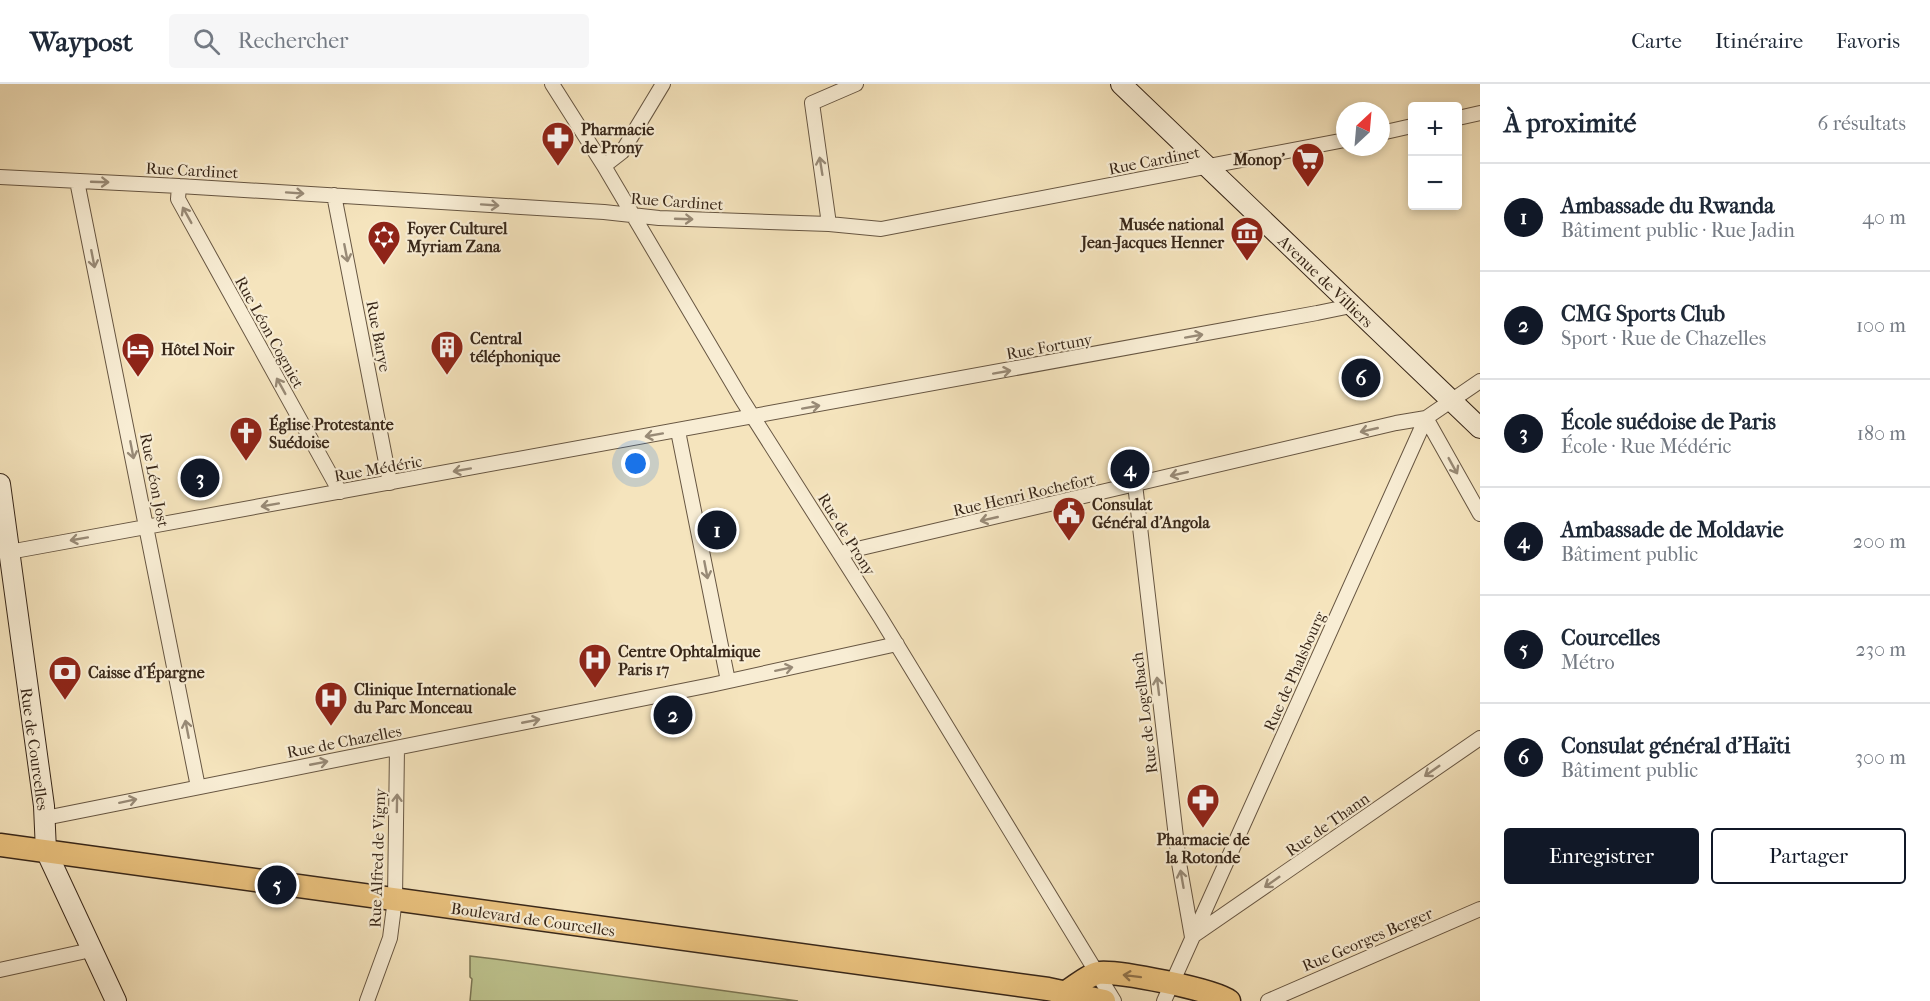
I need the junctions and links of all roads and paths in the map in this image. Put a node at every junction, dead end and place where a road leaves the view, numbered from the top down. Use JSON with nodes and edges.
{"nodes":[{"id":1,"x":552,"y":84,"type":"edge"},
{"id":2,"x":663,"y":84,"type":"edge"},
{"id":3,"x":856,"y":84,"type":"edge"},
{"id":4,"x":1121,"y":84,"type":"edge"},
{"id":5,"x":1480,"y":113,"type":"edge"},
{"id":6,"x":1462,"y":117,"type":"edge"},
{"id":7,"x":1408,"y":127,"type":"edge"},
{"id":8,"x":1390,"y":131,"type":"edge"},
{"id":9,"x":1336,"y":142,"type":"edge"},
{"id":10,"x":604,"y":166,"type":"junction"},
{"id":11,"x":1208,"y":166,"type":"junction"},
{"id":12,"x":0,"y":177,"type":"edge"},
{"id":13,"x":77,"y":181,"type":"junction"},
{"id":14,"x":179,"y":186,"type":"junction"},
{"id":15,"x":334,"y":195,"type":"junction"},
{"id":16,"x":631,"y":214,"type":"junction"},
{"id":17,"x":829,"y":224,"type":"junction"},
{"id":18,"x":1352,"y":306,"type":"junction"},
{"id":19,"x":1480,"y":381,"type":"edge"},
{"id":20,"x":1450,"y":401,"type":"junction"},
{"id":21,"x":753,"y":417,"type":"junction"},
{"id":22,"x":1426,"y":418,"type":"junction"},
{"id":23,"x":1480,"y":428,"type":"edge"},
{"id":24,"x":678,"y":430,"type":"junction"},
{"id":25,"x":390,"y":483,"type":"junction"},
{"id":26,"x":0,"y":484,"type":"edge"},
{"id":27,"x":1135,"y":484,"type":"junction"},
{"id":28,"x":340,"y":492,"type":"junction"},
{"id":29,"x":1480,"y":514,"type":"edge"},
{"id":30,"x":147,"y":527,"type":"junction"},
{"id":31,"x":9,"y":552,"type":"junction"},
{"id":32,"x":840,"y":553,"type":"junction"},
{"id":33,"x":897,"y":644,"type":"junction"},
{"id":34,"x":728,"y":681,"type":"junction"},
{"id":35,"x":1480,"y":738,"type":"edge"},
{"id":36,"x":398,"y":748,"type":"junction"},
{"id":37,"x":198,"y":787,"type":"junction"},
{"id":38,"x":45,"y":818,"type":"junction"},
{"id":39,"x":0,"y":845,"type":"edge"},
{"id":40,"x":46,"y":851,"type":"junction"},
{"id":41,"x":395,"y":899,"type":"junction"},
{"id":42,"x":1480,"y":909,"type":"edge"},
{"id":43,"x":1192,"y":937,"type":"junction"},
{"id":44,"x":91,"y":950,"type":"junction"},
{"id":45,"x":0,"y":970,"type":"edge"},
{"id":46,"x":1097,"y":973,"type":"junction"},
{"id":47,"x":1066,"y":992,"type":"junction"},
{"id":48,"x":1168,"y":992,"type":"edge"},
{"id":49,"x":116,"y":1001,"type":"edge"},
{"id":50,"x":367,"y":1001,"type":"edge"},
{"id":51,"x":1104,"y":1001,"type":"edge"},
{"id":52,"x":1114,"y":1001,"type":"edge"},
{"id":53,"x":1229,"y":1001,"type":"edge"},
{"id":54,"x":1268,"y":1001,"type":"edge"}],
"edges":[{"from":1,"to":10,"type":"street","name":"Rue de Prony"},
{"from":2,"to":10,"type":"street"},
{"from":17,"to":3,"type":"street","one_way":true},
{"from":4,"to":11,"type":"street","name":"Avenue de Villiers"},
{"from":5,"to":6,"type":"street"},
{"from":7,"to":8,"type":"street"},
{"from":9,"to":11,"type":"street","name":"Rue Cardinet"},
{"from":10,"to":16,"type":"street","name":"Rue de Prony"},
{"from":11,"to":17,"type":"street","name":"Rue Cardinet"},
{"from":11,"to":18,"type":"street","name":"Avenue de Villiers"},
{"from":12,"to":13,"type":"street","name":"Rue Cardinet"},
{"from":13,"to":14,"type":"street","name":"Rue Cardinet","one_way":true},
{"from":13,"to":30,"type":"street","name":"Rue Léon Jost","one_way":true},
{"from":14,"to":15,"type":"street","name":"Rue Cardinet","one_way":true},
{"from":28,"to":14,"type":"street","name":"Rue Léon Cogniet","one_way":true},
{"from":15,"to":16,"type":"street","name":"Rue Cardinet","one_way":true},
{"from":15,"to":25,"type":"street","name":"Rue Barye","one_way":true},
{"from":16,"to":17,"type":"street","name":"Rue Cardinet","one_way":true},
{"from":16,"to":21,"type":"street","name":"Rue de Prony"},
{"from":18,"to":20,"type":"street","name":"Avenue de Villiers"},
{"from":21,"to":18,"type":"street","name":"Rue Fortuny","one_way":true},
{"from":19,"to":20,"type":"street"},
{"from":20,"to":22,"type":"street"},
{"from":20,"to":23,"type":"street","name":"Avenue de Villiers"},
{"from":21,"to":24,"type":"street","name":"Rue Médéric"},
{"from":21,"to":32,"type":"street","name":"Rue de Prony"},
{"from":22,"to":27,"type":"street","name":"Rue Henri Rochefort","one_way":true},
{"from":22,"to":29,"type":"street","one_way":true},
{"from":22,"to":43,"type":"street","name":"Rue de Phalsbourg"},
{"from":24,"to":25,"type":"street","name":"Rue Médéric","one_way":true},
{"from":24,"to":34,"type":"street","one_way":true},
{"from":25,"to":28,"type":"street","name":"Rue Médéric"},
{"from":26,"to":31,"type":"street","name":"Rue de Courcelles"},
{"from":27,"to":32,"type":"street","name":"Rue Henri Rochefort","one_way":true},
{"from":43,"to":27,"type":"street","name":"Rue de Logelbach","one_way":true},
{"from":28,"to":30,"type":"street","name":"Rue Médéric","one_way":true},
{"from":30,"to":31,"type":"street","name":"Rue Médéric","one_way":true},
{"from":37,"to":30,"type":"street","name":"Rue Léon Jost","one_way":true},
{"from":31,"to":38,"type":"street","name":"Rue de Courcelles"},
{"from":32,"to":33,"type":"street","name":"Rue de Prony"},
{"from":34,"to":33,"type":"street","name":"Rue de Chazelles","one_way":true},
{"from":33,"to":46,"type":"street","name":"Rue de Prony"},
{"from":36,"to":34,"type":"street","name":"Rue de Chazelles","one_way":true},
{"from":35,"to":43,"type":"street","name":"Rue de Thann","one_way":true},
{"from":37,"to":36,"type":"street","name":"Rue de Chazelles","one_way":true},
{"from":41,"to":36,"type":"street","name":"Rue Alfred de Vigny","one_way":true},
{"from":38,"to":37,"type":"street","name":"Rue de Chazelles","one_way":true},
{"from":38,"to":40,"type":"street","name":"Rue de Courcelles"},
{"from":39,"to":40,"type":"main road","name":"Boulevard de Courcelles"},
{"from":40,"to":41,"type":"main road","name":"Boulevard de Courcelles"},
{"from":40,"to":44,"type":"street","name":"Rue de Courcelles"},
{"from":41,"to":47,"type":"main road","name":"Boulevard de Courcelles"},
{"from":41,"to":50,"type":"street","name":"Rue Alfred de Vigny"},
{"from":42,"to":54,"type":"street","name":"Rue Georges Berger"},
{"from":43,"to":48,"type":"street","name":"Rue de Phalsbourg"},
{"from":44,"to":45,"type":"street"},
{"from":44,"to":49,"type":"street","name":"Rue de Courcelles"},
{"from":46,"to":47,"type":"main road"},
{"from":48,"to":46,"type":"main road","one_way":true},
{"from":46,"to":52,"type":"street","name":"Rue de Prony"},
{"from":47,"to":51,"type":"main road","name":"Boulevard de Courcelles"},
{"from":48,"to":53,"type":"main road"}]}
